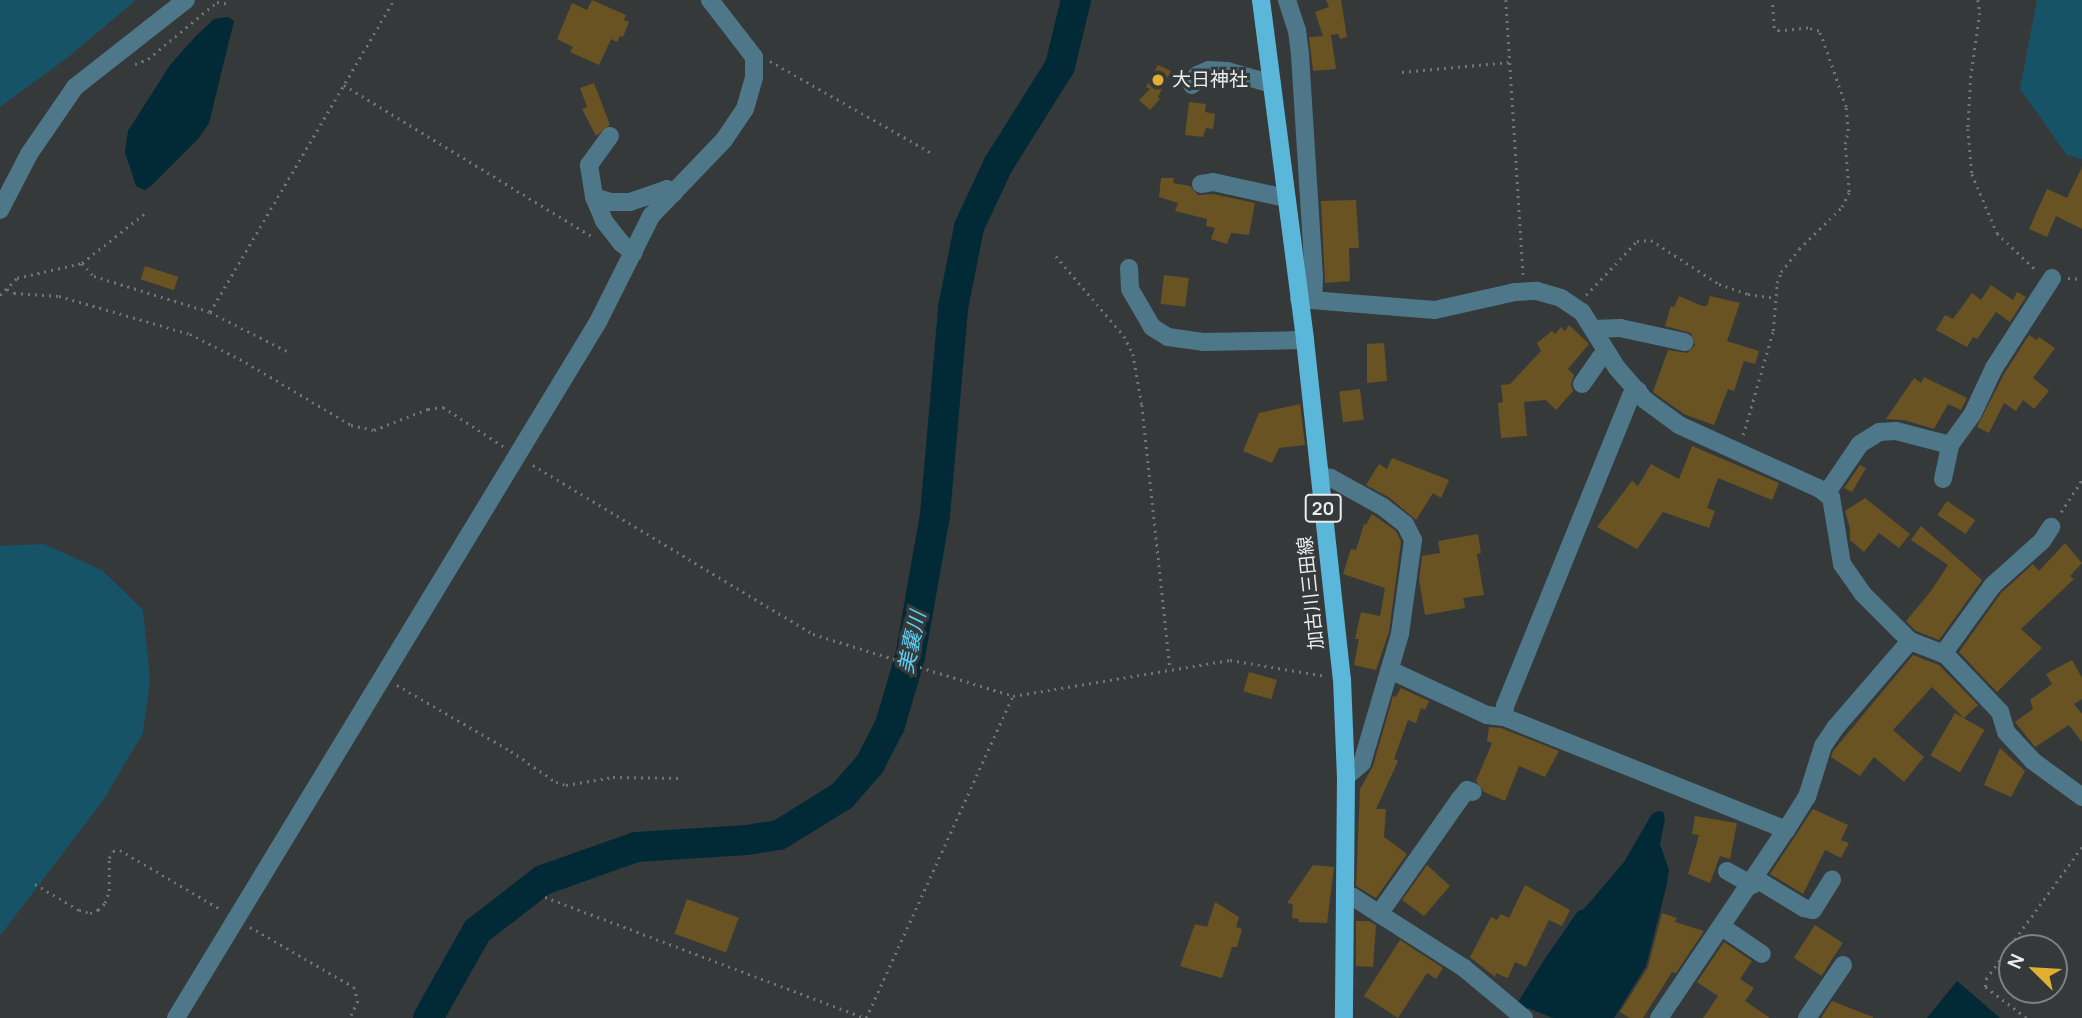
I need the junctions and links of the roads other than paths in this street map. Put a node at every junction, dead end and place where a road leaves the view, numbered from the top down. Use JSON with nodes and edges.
{"nodes":[{"id":1,"x":186,"y":0,"type":"edge"},
{"id":2,"x":710,"y":0,"type":"edge"},
{"id":3,"x":1261,"y":0,"type":"edge"},
{"id":4,"x":1287,"y":0,"type":"edge"},
{"id":5,"x":1192,"y":85,"type":"dead end"},
{"id":6,"x":1272,"y":85,"type":"junction"},
{"id":7,"x":610,"y":136,"type":"dead end"},
{"id":8,"x":1201,"y":184,"type":"dead end"},
{"id":9,"x":674,"y":192,"type":"junction"},
{"id":10,"x":594,"y":197,"type":"junction"},
{"id":11,"x":1286,"y":198,"type":"junction"},
{"id":12,"x":0,"y":210,"type":"edge"},
{"id":13,"x":634,"y":253,"type":"junction"},
{"id":14,"x":1129,"y":268,"type":"dead end"},
{"id":15,"x":2052,"y":278,"type":"road end"},
{"id":16,"x":1306,"y":300,"type":"junction"},
{"id":17,"x":1592,"y":330,"type":"junction"},
{"id":18,"x":1306,"y":340,"type":"junction"},
{"id":19,"x":1684,"y":342,"type":"dead end"},
{"id":20,"x":1608,"y":354,"type":"junction"},
{"id":21,"x":1583,"y":384,"type":"dead end"},
{"id":22,"x":1638,"y":391,"type":"junction"},
{"id":23,"x":1950,"y":445,"type":"junction"},
{"id":24,"x":1320,"y":476,"type":"junction"},
{"id":25,"x":1943,"y":479,"type":"dead end"},
{"id":26,"x":1826,"y":494,"type":"junction"},
{"id":27,"x":2051,"y":527,"type":"road end"},
{"id":28,"x":1910,"y":641,"type":"junction"},
{"id":29,"x":1943,"y":654,"type":"junction"},
{"id":30,"x":1390,"y":670,"type":"junction"},
{"id":31,"x":1504,"y":717,"type":"junction"},
{"id":32,"x":1346,"y":777,"type":"junction"},
{"id":33,"x":1472,"y":792,"type":"dead end"},
{"id":34,"x":2082,"y":797,"type":"edge"},
{"id":35,"x":1786,"y":830,"type":"junction"},
{"id":36,"x":1727,"y":871,"type":"dead end"},
{"id":37,"x":1832,"y":880,"type":"dead end"},
{"id":38,"x":1754,"y":882,"type":"junction"},
{"id":39,"x":1345,"y":896,"type":"junction"},
{"id":40,"x":1379,"y":914,"type":"junction"},
{"id":41,"x":1722,"y":927,"type":"junction"},
{"id":42,"x":1762,"y":954,"type":"dead end"},
{"id":43,"x":1843,"y":965,"type":"dead end"},
{"id":44,"x":176,"y":1018,"type":"edge"},
{"id":45,"x":1344,"y":1018,"type":"edge"},
{"id":46,"x":1524,"y":1018,"type":"edge"},
{"id":47,"x":1659,"y":1018,"type":"edge"},
{"id":48,"x":1807,"y":1018,"type":"edge"}],
"edges":[{"from":1,"to":12,"type":"street"},
{"from":2,"to":9,"type":"street"},
{"from":3,"to":6,"type":"main road","name":"加古川三田線","number":"20"},
{"from":4,"to":16,"type":"street"},
{"from":5,"to":6,"type":"street"},
{"from":6,"to":11,"type":"main road","name":"加古川三田線","number":"20"},
{"from":7,"to":10,"type":"street"},
{"from":8,"to":11,"type":"street"},
{"from":9,"to":10,"type":"street"},
{"from":9,"to":13,"type":"street"},
{"from":10,"to":13,"type":"street"},
{"from":11,"to":16,"type":"main road","name":"加古川三田線","number":"20"},
{"from":13,"to":44,"type":"street"},
{"from":14,"to":18,"type":"street"},
{"from":15,"to":23,"type":"street"},
{"from":16,"to":17,"type":"street"},
{"from":16,"to":18,"type":"main road","name":"加古川三田線","number":"20"},
{"from":17,"to":19,"type":"street"},
{"from":17,"to":20,"type":"street"},
{"from":18,"to":24,"type":"main road","name":"加古川三田線","number":"20"},
{"from":20,"to":21,"type":"street"},
{"from":20,"to":22,"type":"street"},
{"from":22,"to":26,"type":"street"},
{"from":22,"to":31,"type":"street"},
{"from":23,"to":25,"type":"street"},
{"from":23,"to":26,"type":"street"},
{"from":24,"to":30,"type":"street"},
{"from":24,"to":32,"type":"main road","name":"加古川三田線","number":"20"},
{"from":26,"to":28,"type":"street"},
{"from":27,"to":29,"type":"street"},
{"from":28,"to":29,"type":"street"},
{"from":28,"to":35,"type":"street"},
{"from":29,"to":34,"type":"street"},
{"from":30,"to":31,"type":"street"},
{"from":30,"to":32,"type":"street"},
{"from":31,"to":35,"type":"street"},
{"from":32,"to":39,"type":"main road","name":"加古川三田線","number":"20"},
{"from":33,"to":40,"type":"street"},
{"from":35,"to":38,"type":"street"},
{"from":36,"to":38,"type":"street"},
{"from":37,"to":38,"type":"street"},
{"from":38,"to":41,"type":"street"},
{"from":39,"to":40,"type":"street"},
{"from":39,"to":45,"type":"main road","name":"加古川三田線","number":"20"},
{"from":40,"to":46,"type":"street"},
{"from":41,"to":42,"type":"street"},
{"from":41,"to":47,"type":"street"},
{"from":43,"to":48,"type":"street"}]}
